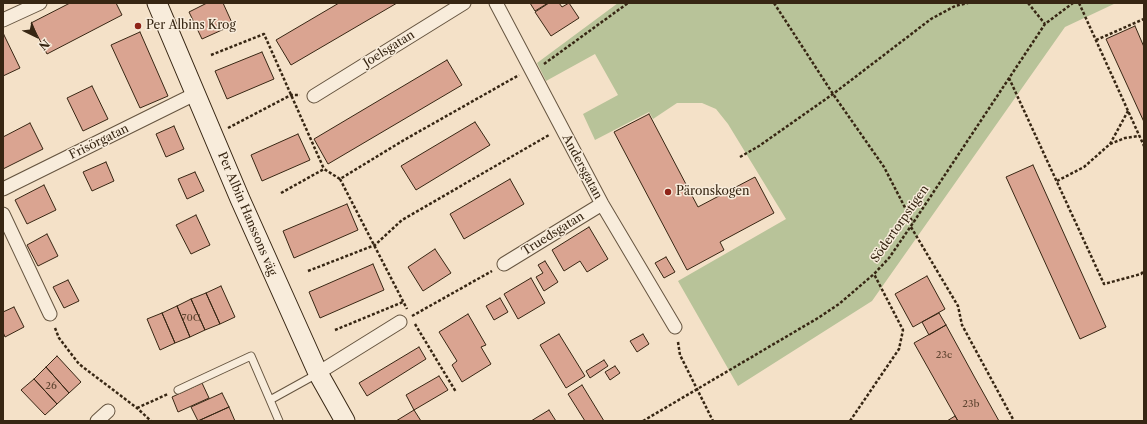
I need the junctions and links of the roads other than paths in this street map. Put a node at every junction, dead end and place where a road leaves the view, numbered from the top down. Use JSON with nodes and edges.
{"nodes":[{"id":1,"x":40,"y":3,"type":"edge"},
{"id":2,"x":157,"y":3,"type":"edge"},
{"id":3,"x":464,"y":3,"type":"edge"},
{"id":4,"x":496,"y":3,"type":"edge"},
{"id":5,"x":3,"y":20,"type":"edge"},
{"id":6,"x":195,"y":94,"type":"junction"},
{"id":7,"x":314,"y":96,"type":"road end"},
{"id":8,"x":3,"y":190,"type":"edge"},
{"id":9,"x":602,"y":204,"type":"junction"},
{"id":10,"x":3,"y":214,"type":"edge"},
{"id":11,"x":504,"y":264,"type":"road end"},
{"id":12,"x":50,"y":314,"type":"road end"},
{"id":13,"x":406,"y":319,"type":"road end"},
{"id":14,"x":675,"y":327,"type":"road end"},
{"id":15,"x":318,"y":373,"type":"junction"},
{"id":16,"x":178,"y":390,"type":"road end"},
{"id":17,"x":270,"y":400,"type":"junction"},
{"id":18,"x":108,"y":411,"type":"dead end"},
{"id":19,"x":98,"y":421,"type":"edge"},
{"id":20,"x":279,"y":421,"type":"edge"},
{"id":21,"x":345,"y":421,"type":"edge"}],
"edges":[{"from":1,"to":5,"type":"street"},
{"from":2,"to":6,"type":"street","name":"Per Albin Hanssons väg"},
{"from":3,"to":7,"type":"street","name":"Joelsgatan"},
{"from":4,"to":9,"type":"street","name":"Andersgatan"},
{"from":6,"to":8,"type":"street","name":"Frisörgatan"},
{"from":6,"to":15,"type":"street","name":"Per Albin Hanssons väg"},
{"from":9,"to":11,"type":"street","name":"Truedsgatan"},
{"from":9,"to":14,"type":"street","name":"Andersgatan"},
{"from":10,"to":12,"type":"street"},
{"from":13,"to":15,"type":"street"},
{"from":15,"to":17,"type":"lane"},
{"from":15,"to":21,"type":"street","name":"Per Albin Hanssons väg"},
{"from":16,"to":17,"type":"lane"},
{"from":17,"to":20,"type":"lane"},
{"from":18,"to":19,"type":"street"}]}
